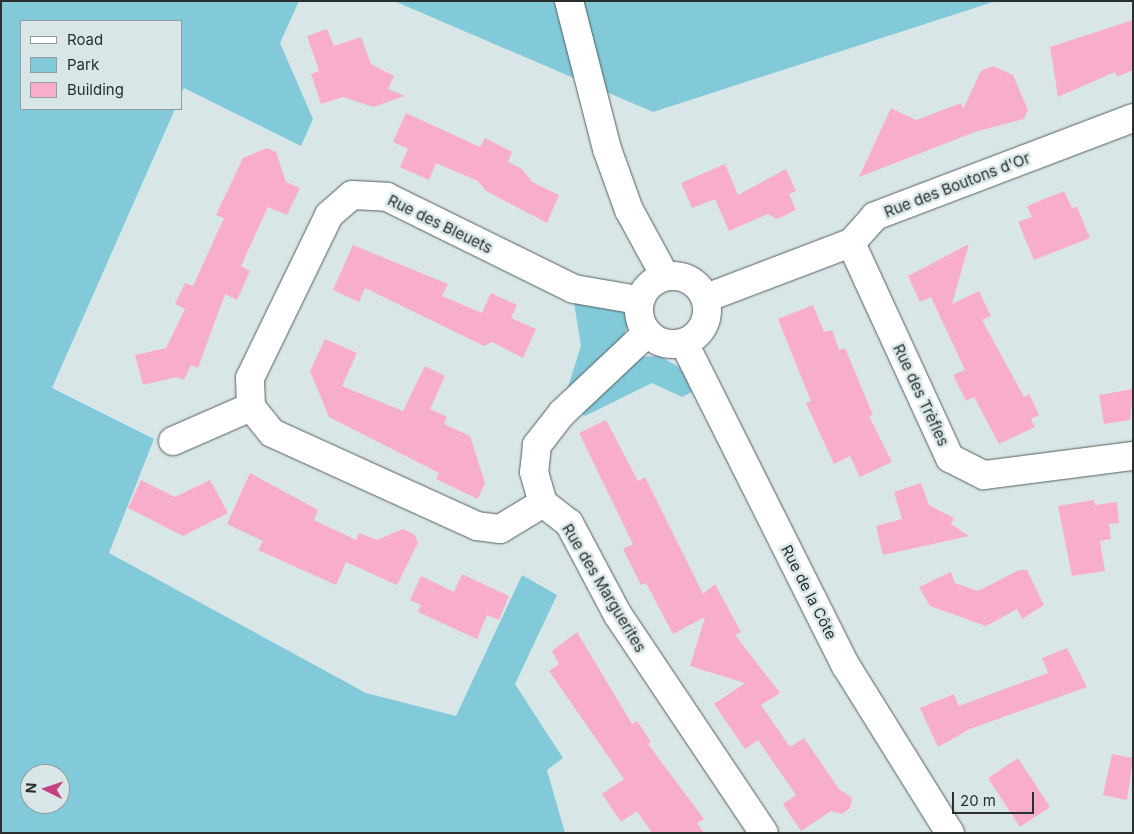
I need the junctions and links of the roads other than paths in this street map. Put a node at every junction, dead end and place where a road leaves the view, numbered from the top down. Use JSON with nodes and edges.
{"nodes":[{"id":1,"x":569,"y":1,"type":"edge"},
{"id":2,"x":1133,"y":118,"type":"edge"},
{"id":3,"x":852,"y":243,"type":"junction"},
{"id":4,"x":665,"y":276,"type":"junction"},
{"id":5,"x":706,"y":298,"type":"junction"},
{"id":6,"x":638,"y":300,"type":"junction"},
{"id":7,"x":647,"y":333,"type":"junction"},
{"id":8,"x":684,"y":343,"type":"junction"},
{"id":9,"x":251,"y":407,"type":"junction"},
{"id":10,"x":173,"y":441,"type":"dead end"},
{"id":11,"x":1133,"y":456,"type":"edge"},
{"id":12,"x":543,"y":503,"type":"junction"},
{"id":13,"x":764,"y":833,"type":"edge"},
{"id":14,"x":950,"y":833,"type":"edge"}],
"edges":[{"from":1,"to":4,"type":"street"},
{"from":2,"to":3,"type":"street","name":"Rue des Boutons d'Or"},
{"from":3,"to":5,"type":"street","name":"Rue des Boutons d'Or"},
{"from":3,"to":11,"type":"street","name":"Rue des Trèfles"},
{"from":4,"to":5,"type":"street"},
{"from":4,"to":6,"type":"street"},
{"from":5,"to":8,"type":"street"},
{"from":6,"to":7,"type":"street"},
{"from":6,"to":9,"type":"street","name":"Rue des Bleuets"},
{"from":7,"to":8,"type":"street"},
{"from":7,"to":12,"type":"street"},
{"from":8,"to":14,"type":"street","name":"Rue de la Côte"},
{"from":9,"to":10,"type":"street"},
{"from":9,"to":12,"type":"street"},
{"from":12,"to":13,"type":"street","name":"Rue des Marguerites"}]}
